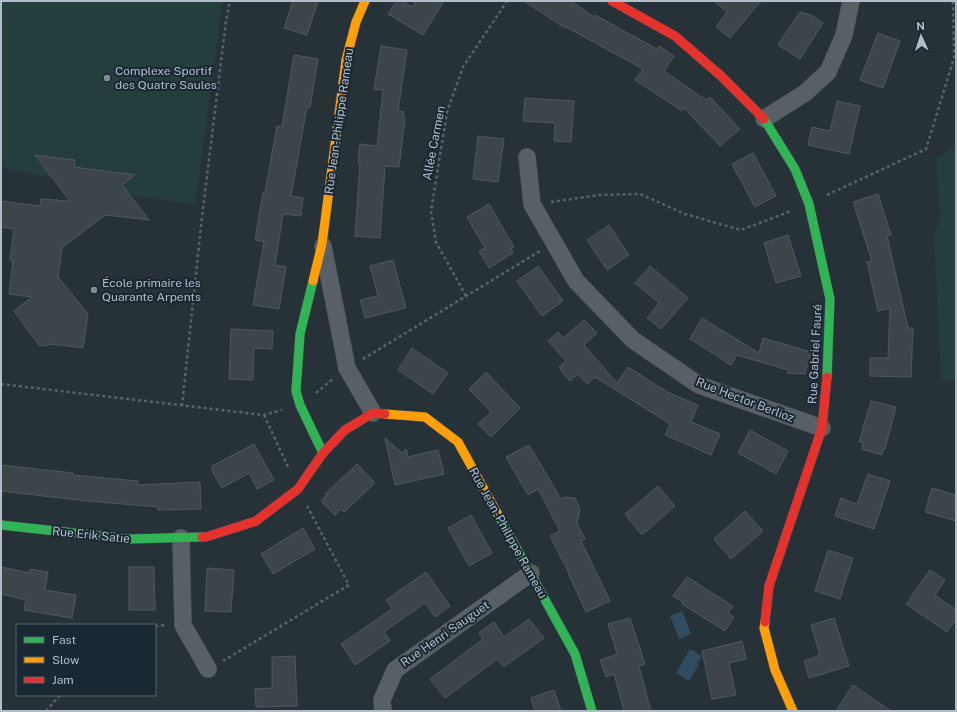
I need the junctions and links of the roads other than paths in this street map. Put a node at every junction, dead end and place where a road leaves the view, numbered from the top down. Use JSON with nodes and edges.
{"nodes":[{"id":1,"x":365,"y":1,"type":"edge"},
{"id":2,"x":612,"y":1,"type":"edge"},
{"id":3,"x":851,"y":1,"type":"edge"},
{"id":4,"x":764,"y":119,"type":"junction"},
{"id":5,"x":527,"y":157,"type":"dead end"},
{"id":6,"x":322,"y":244,"type":"junction"},
{"id":7,"x":374,"y":413,"type":"junction"},
{"id":8,"x":822,"y":428,"type":"junction"},
{"id":9,"x":322,"y":452,"type":"junction"},
{"id":10,"x":1,"y":525,"type":"edge"},
{"id":11,"x":182,"y":538,"type":"junction"},
{"id":12,"x":531,"y":574,"type":"junction"},
{"id":13,"x":208,"y":669,"type":"road end"},
{"id":14,"x":383,"y":711,"type":"edge"},
{"id":15,"x":592,"y":711,"type":"edge"},
{"id":16,"x":793,"y":711,"type":"edge"}],
"edges":[{"from":1,"to":6,"type":"street","name":"Rue Jean-Philippe Rameau"},
{"from":2,"to":4,"type":"street","name":"Rue Gabriel Fauré"},
{"from":3,"to":4,"type":"street"},
{"from":4,"to":8,"type":"street","name":"Rue Gabriel Fauré"},
{"from":5,"to":8,"type":"street","name":"Rue Hector Berlioz"},
{"from":6,"to":7,"type":"street","name":"Rue Jean-Philippe Rameau"},
{"from":6,"to":9,"type":"street","name":"Rue Jean-Philippe Rameau"},
{"from":7,"to":9,"type":"street"},
{"from":7,"to":12,"type":"street","name":"Rue Jean-Philippe Rameau"},
{"from":8,"to":16,"type":"street","name":"Rue Gabriel Fauré"},
{"from":9,"to":11,"type":"street","name":"Rue Erik Satie"},
{"from":10,"to":11,"type":"street","name":"Rue Erik Satie"},
{"from":11,"to":13,"type":"street"},
{"from":12,"to":14,"type":"street","name":"Rue Henri Sauguet"},
{"from":12,"to":15,"type":"street","name":"Rue Jean-Philippe Rameau"}]}
